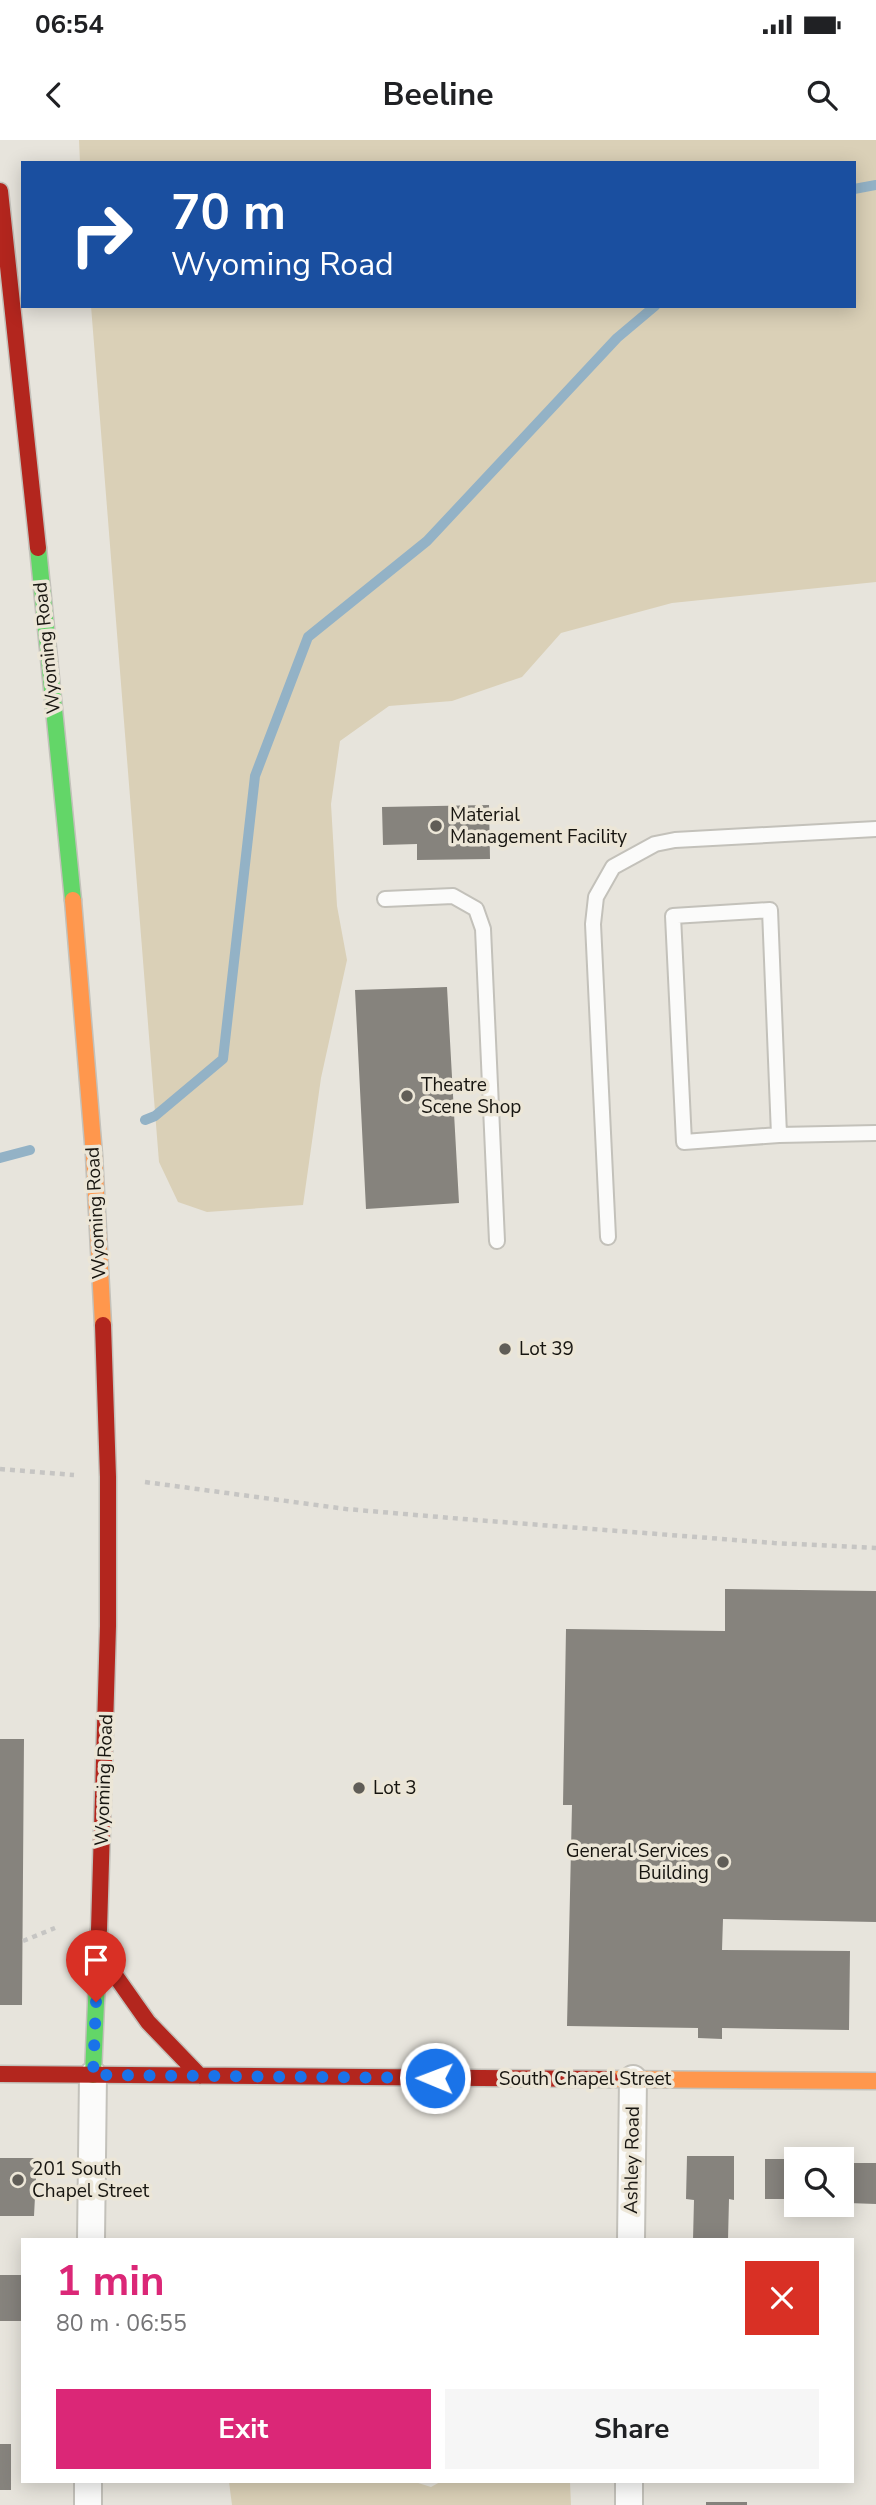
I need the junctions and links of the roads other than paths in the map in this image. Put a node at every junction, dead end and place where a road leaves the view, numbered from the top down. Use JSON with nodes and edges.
{"nodes":[{"id":1,"x":0,"y":191,"type":"edge"},
{"id":2,"x":876,"y":830,"type":"edge"},
{"id":3,"x":385,"y":899,"type":"dead end"},
{"id":4,"x":876,"y":1133,"type":"edge"},
{"id":5,"x":779,"y":1135,"type":"junction"},
{"id":6,"x":608,"y":1237,"type":"dead end"},
{"id":7,"x":497,"y":1241,"type":"dead end"},
{"id":8,"x":98,"y":1951,"type":"junction"},
{"id":9,"x":0,"y":2074,"type":"edge"},
{"id":10,"x":93,"y":2075,"type":"junction"},
{"id":11,"x":200,"y":2076,"type":"junction"},
{"id":12,"x":633,"y":2079,"type":"junction"},
{"id":13,"x":876,"y":2081,"type":"edge"},
{"id":14,"x":91,"y":2238,"type":"edge"},
{"id":15,"x":631,"y":2238,"type":"edge"},
{"id":16,"x":88,"y":2483,"type":"edge"},
{"id":17,"x":629,"y":2483,"type":"edge"},
{"id":18,"x":88,"y":2505,"type":"edge"},
{"id":19,"x":629,"y":2505,"type":"edge"}],
"edges":[{"from":1,"to":8,"type":"street","name":"Wyoming Road"},
{"from":2,"to":6,"type":"lane"},
{"from":3,"to":7,"type":"lane"},
{"from":4,"to":5,"type":"lane"},
{"from":5,"to":5,"type":"lane"},
{"from":8,"to":10,"type":"street","name":"Wyoming Road"},
{"from":8,"to":11,"type":"street"},
{"from":9,"to":10,"type":"street","name":"South Chapel Street"},
{"from":10,"to":11,"type":"street","name":"South Chapel Street"},
{"from":10,"to":14,"type":"street","name":"Wyoming Road"},
{"from":11,"to":12,"type":"street","name":"South Chapel Street"},
{"from":12,"to":13,"type":"street","name":"South Chapel Street"},
{"from":12,"to":15,"type":"street","name":"Ashley Road"},
{"from":16,"to":18,"type":"street"},
{"from":17,"to":19,"type":"street"}]}
